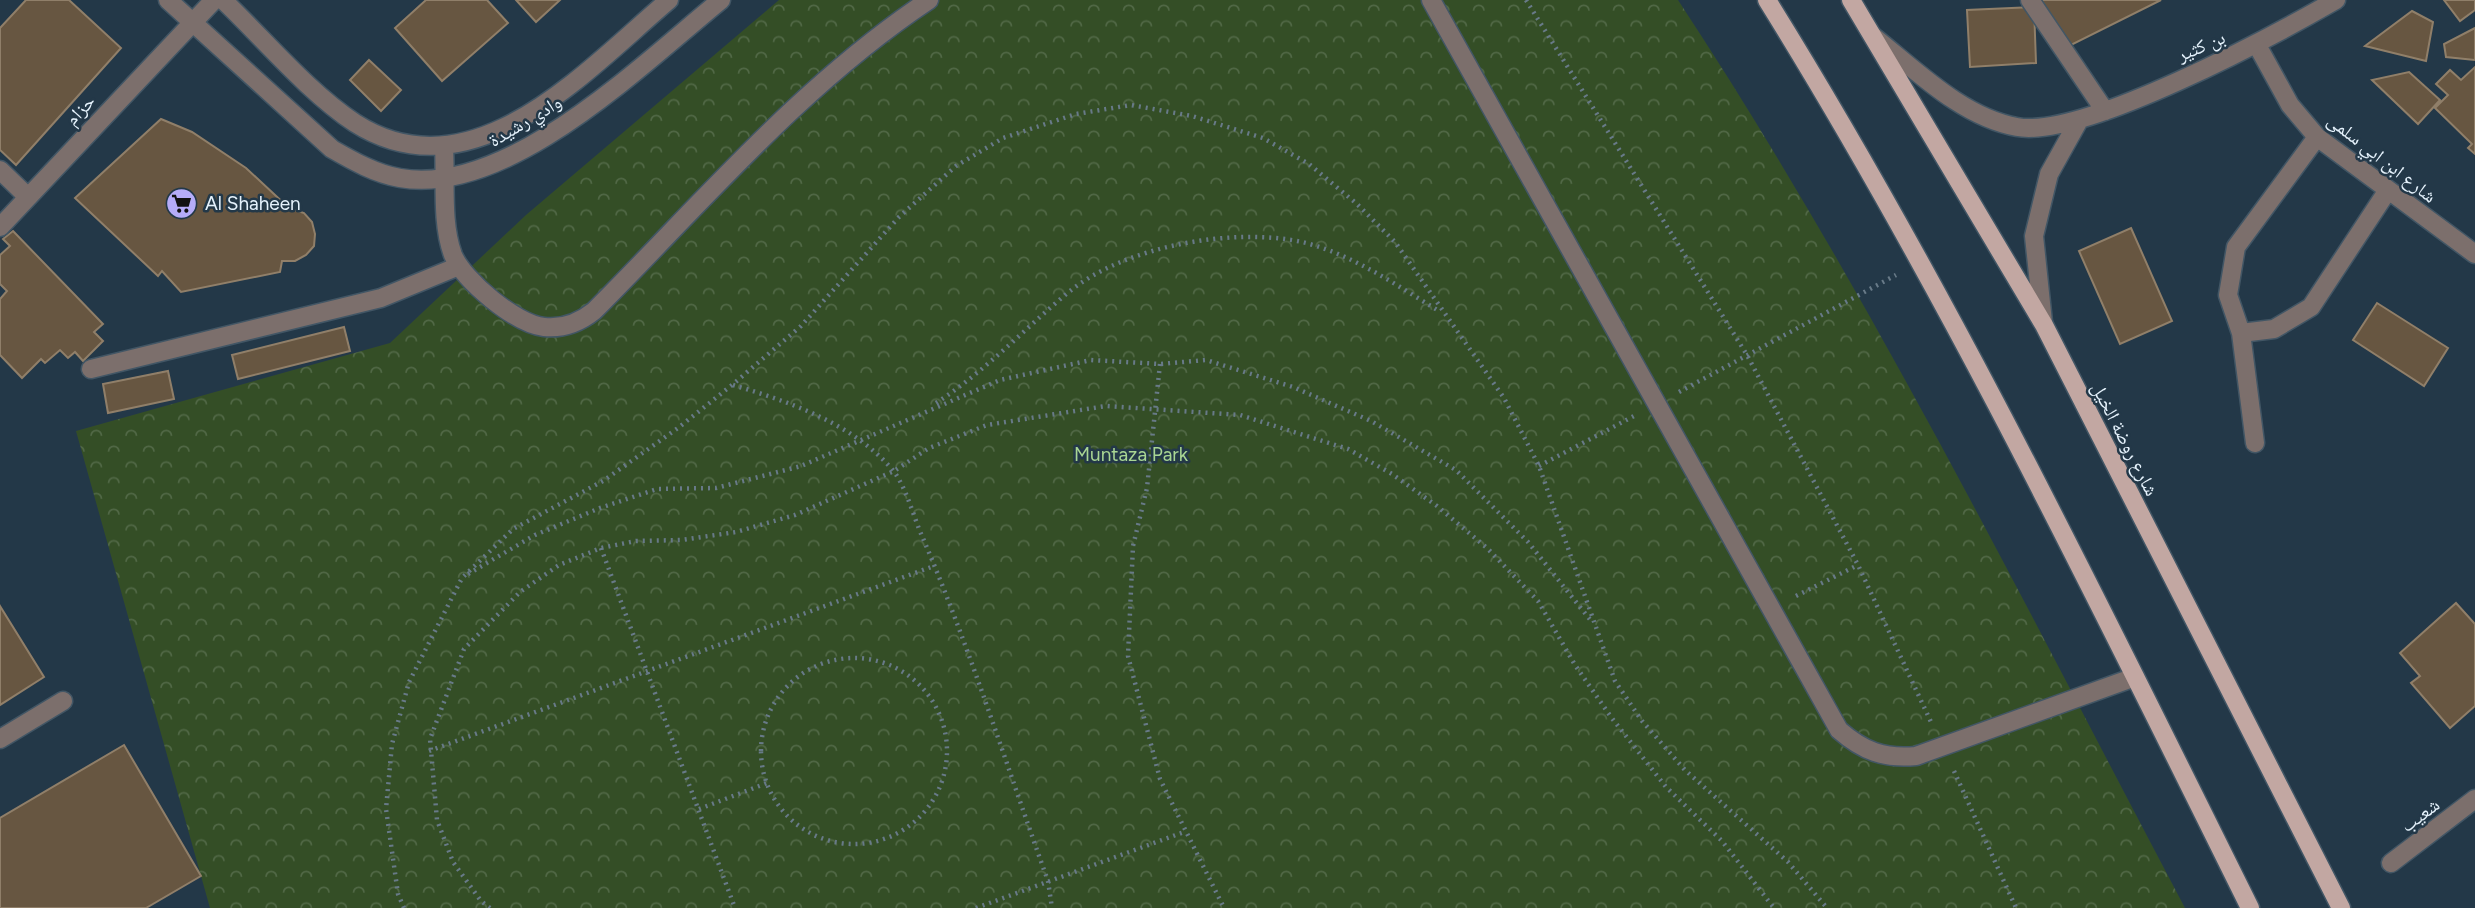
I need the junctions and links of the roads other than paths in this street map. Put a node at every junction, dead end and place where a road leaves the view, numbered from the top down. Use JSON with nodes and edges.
{"nodes":[{"id":1,"x":168,"y":0,"type":"edge"},
{"id":2,"x":214,"y":0,"type":"edge"},
{"id":3,"x":223,"y":0,"type":"edge"},
{"id":4,"x":669,"y":0,"type":"edge"},
{"id":5,"x":721,"y":0,"type":"edge"},
{"id":6,"x":929,"y":0,"type":"edge"},
{"id":7,"x":1431,"y":0,"type":"edge"},
{"id":8,"x":1767,"y":0,"type":"edge"},
{"id":9,"x":1851,"y":0,"type":"edge"},
{"id":10,"x":2031,"y":0,"type":"edge"},
{"id":11,"x":2333,"y":1,"type":"edge"},
{"id":12,"x":192,"y":23,"type":"junction"},
{"id":13,"x":1874,"y":37,"type":"junction"},
{"id":14,"x":2257,"y":45,"type":"junction"},
{"id":15,"x":2105,"y":111,"type":"junction"},
{"id":16,"x":2078,"y":122,"type":"junction"},
{"id":17,"x":2317,"y":137,"type":"junction"},
{"id":18,"x":444,"y":147,"type":"junction"},
{"id":19,"x":0,"y":170,"type":"edge"},
{"id":20,"x":446,"y":180,"type":"junction"},
{"id":21,"x":2388,"y":190,"type":"junction"},
{"id":22,"x":28,"y":197,"type":"junction"},
{"id":23,"x":0,"y":227,"type":"edge"},
{"id":24,"x":2475,"y":254,"type":"edge"},
{"id":25,"x":459,"y":266,"type":"junction"},
{"id":26,"x":2043,"y":325,"type":"junction"},
{"id":27,"x":2241,"y":333,"type":"junction"},
{"id":28,"x":91,"y":369,"type":"dead end"},
{"id":29,"x":2255,"y":443,"type":"dead end"},
{"id":30,"x":2135,"y":677,"type":"junction"},
{"id":31,"x":63,"y":701,"type":"dead end"},
{"id":32,"x":0,"y":739,"type":"edge"},
{"id":33,"x":2475,"y":799,"type":"edge"},
{"id":34,"x":2391,"y":863,"type":"dead end"},
{"id":35,"x":2250,"y":908,"type":"edge"},
{"id":36,"x":2341,"y":908,"type":"edge"}],
"edges":[{"from":1,"to":12,"type":"street","name":"وادي رشيدة"},
{"from":2,"to":12,"type":"street","name":"حزام"},
{"from":3,"to":18,"type":"street","name":"وادي رشيدة"},
{"from":4,"to":18,"type":"street","name":"وادي رشيدة"},
{"from":5,"to":20,"type":"street","name":"وادي رشيدة"},
{"from":6,"to":25,"type":"street"},
{"from":7,"to":30,"type":"street"},
{"from":8,"to":30,"type":"main road"},
{"from":9,"to":13,"type":"main road","name":"شارع روضة الخيل"},
{"from":10,"to":15,"type":"street"},
{"from":11,"to":14,"type":"street","name":"بن كثير"},
{"from":12,"to":20,"type":"street","name":"وادي رشيدة"},
{"from":12,"to":22,"type":"street","name":"حزام"},
{"from":13,"to":16,"type":"street","name":"بن كثير"},
{"from":13,"to":26,"type":"main road","name":"شارع روضة الخيل"},
{"from":14,"to":15,"type":"street","name":"بن كثير"},
{"from":14,"to":17,"type":"street","name":"شارع ابن ابي سلمى"},
{"from":15,"to":16,"type":"street","name":"بن كثير"},
{"from":16,"to":26,"type":"street"},
{"from":17,"to":21,"type":"street","name":"شارع ابن ابي سلمى"},
{"from":17,"to":27,"type":"street"},
{"from":18,"to":20,"type":"street"},
{"from":19,"to":22,"type":"street"},
{"from":20,"to":25,"type":"street"},
{"from":21,"to":24,"type":"street","name":"شارع ابن ابي سلمى"},
{"from":21,"to":27,"type":"street"},
{"from":22,"to":23,"type":"street","name":"حزام"},
{"from":25,"to":28,"type":"street"},
{"from":26,"to":36,"type":"main road","name":"شارع روضة الخيل"},
{"from":27,"to":29,"type":"street"},
{"from":30,"to":35,"type":"main road"},
{"from":31,"to":32,"type":"street"},
{"from":33,"to":34,"type":"street","name":"شعيب"}]}
